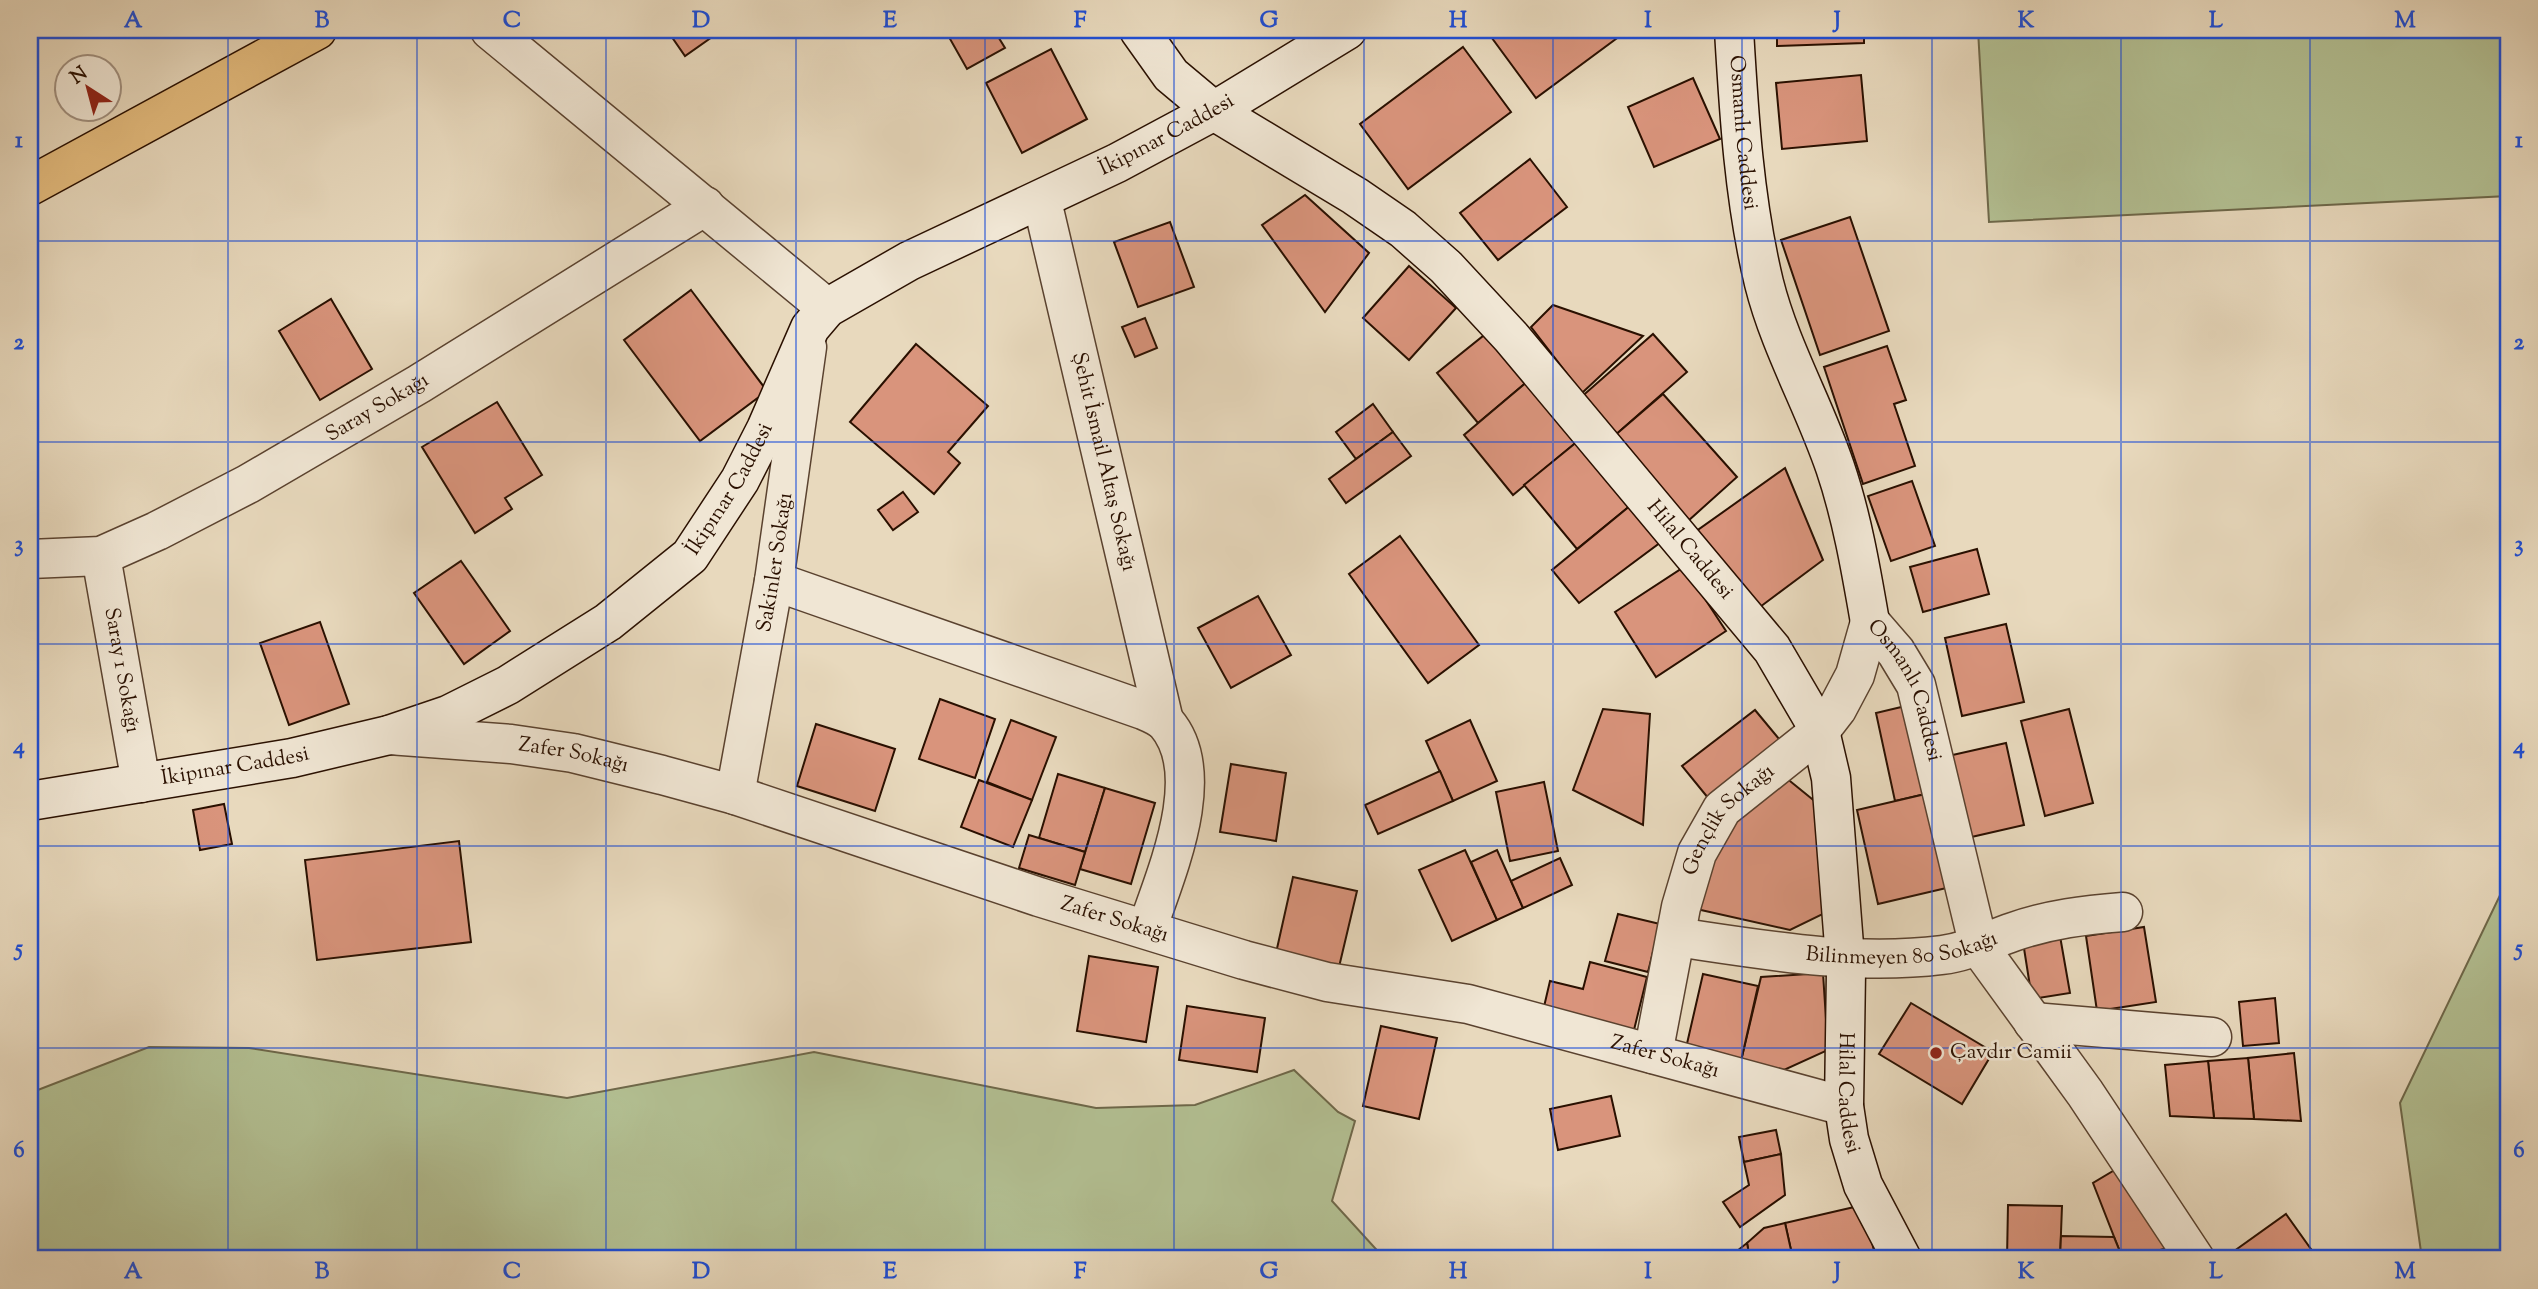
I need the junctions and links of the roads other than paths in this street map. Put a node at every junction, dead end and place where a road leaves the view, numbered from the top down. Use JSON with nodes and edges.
{"nodes":[{"id":1,"x":317,"y":30,"type":"edge"},
{"id":2,"x":491,"y":30,"type":"edge"},
{"id":3,"x":1139,"y":30,"type":"edge"},
{"id":4,"x":1347,"y":30,"type":"edge"},
{"id":5,"x":1734,"y":30,"type":"edge"},
{"id":6,"x":1214,"y":111,"type":"junction"},
{"id":7,"x":30,"y":186,"type":"edge"},
{"id":8,"x":1042,"y":201,"type":"junction"},
{"id":9,"x":705,"y":206,"type":"junction"},
{"id":10,"x":819,"y":318,"type":"junction"},
{"id":11,"x":101,"y":556,"type":"junction"},
{"id":12,"x":30,"y":559,"type":"edge"},
{"id":13,"x":774,"y":581,"type":"junction"},
{"id":14,"x":1870,"y":622,"type":"junction"},
{"id":15,"x":1164,"y":721,"type":"junction"},
{"id":16,"x":1821,"y":731,"type":"junction"},
{"id":17,"x":389,"y":735,"type":"junction"},
{"id":18,"x":141,"y":783,"type":"junction"},
{"id":19,"x":736,"y":795,"type":"junction"},
{"id":20,"x":30,"y":801,"type":"edge"},
{"id":21,"x":2123,"y":912,"type":"dead end"},
{"id":22,"x":1147,"y":929,"type":"junction"},
{"id":23,"x":1676,"y":937,"type":"junction"},
{"id":24,"x":1979,"y":947,"type":"junction"},
{"id":25,"x":1846,"y":958,"type":"junction"},
{"id":26,"x":2033,"y":1022,"type":"junction"},
{"id":27,"x":2212,"y":1037,"type":"dead end"},
{"id":28,"x":1653,"y":1054,"type":"junction"},
{"id":29,"x":1844,"y":1106,"type":"junction"},
{"id":30,"x":1902,"y":1259,"type":"edge"},
{"id":31,"x":2195,"y":1259,"type":"edge"}],
"edges":[{"from":1,"to":7,"type":"main road"},
{"from":2,"to":9,"type":"street"},
{"from":3,"to":6,"type":"street","name":"Hilal Caddesi"},
{"from":4,"to":6,"type":"street","name":"İkipınar Caddesi"},
{"from":5,"to":14,"type":"street","name":"Osmanlı Caddesi"},
{"from":6,"to":8,"type":"street","name":"İkipınar Caddesi"},
{"from":6,"to":16,"type":"street","name":"Hilal Caddesi"},
{"from":8,"to":10,"type":"street","name":"İkipınar Caddesi"},
{"from":8,"to":15,"type":"street","name":"Şehit İsmail Altaş Sokağı"},
{"from":9,"to":10,"type":"street"},
{"from":9,"to":11,"type":"street","name":"Saray Sokağı"},
{"from":10,"to":13,"type":"street","name":"Sakinler Sokağı"},
{"from":10,"to":17,"type":"street","name":"İkipınar Caddesi"},
{"from":11,"to":12,"type":"street","name":"Saray Sokağı"},
{"from":11,"to":18,"type":"street","name":"Saray 1 Sokağı"},
{"from":13,"to":15,"type":"street"},
{"from":13,"to":19,"type":"street","name":"Sakinler Sokağı"},
{"from":14,"to":16,"type":"street","name":"Gençlik Sokağı"},
{"from":14,"to":24,"type":"street","name":"Osmanlı Caddesi"},
{"from":15,"to":22,"type":"street","name":"Şehit İsmail Altaş Sokağı"},
{"from":16,"to":23,"type":"street","name":"Gençlik Sokağı"},
{"from":16,"to":25,"type":"street","name":"Hilal Caddesi"},
{"from":17,"to":18,"type":"street","name":"İkipınar Caddesi"},
{"from":17,"to":19,"type":"street","name":"Zafer Sokağı"},
{"from":18,"to":20,"type":"street","name":"İkipınar Caddesi"},
{"from":19,"to":22,"type":"street","name":"Zafer Sokağı"},
{"from":21,"to":24,"type":"street","name":"Bilinmeyen 80 Sokağı"},
{"from":22,"to":28,"type":"street","name":"Zafer Sokağı"},
{"from":23,"to":25,"type":"street","name":"Bilinmeyen 80 Sokağı"},
{"from":23,"to":28,"type":"street","name":"Gençlik Sokağı"},
{"from":24,"to":25,"type":"street","name":"Bilinmeyen 80 Sokağı"},
{"from":24,"to":26,"type":"street","name":"Osmanlı Caddesi"},
{"from":25,"to":29,"type":"street","name":"Hilal Caddesi"},
{"from":26,"to":27,"type":"street"},
{"from":26,"to":31,"type":"street","name":"Osmanlı Caddesi"},
{"from":28,"to":29,"type":"street","name":"Zafer Sokağı"},
{"from":29,"to":30,"type":"street","name":"Hilal Caddesi"}]}
